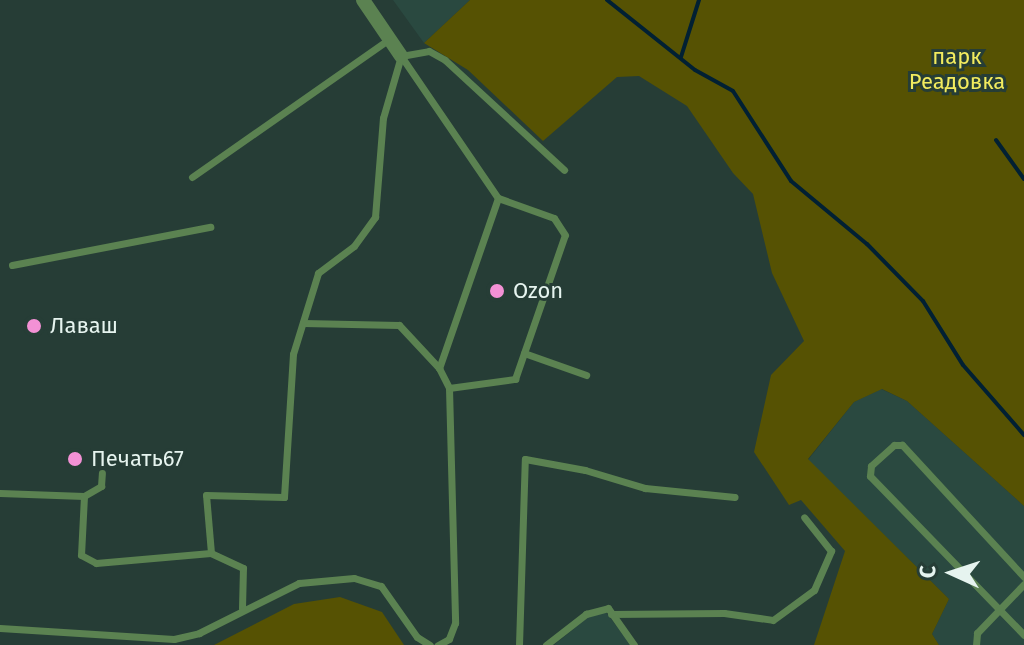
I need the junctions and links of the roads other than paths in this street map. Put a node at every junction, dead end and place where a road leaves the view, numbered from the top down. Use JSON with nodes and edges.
{"nodes":[{"id":1,"x":363,"y":0,"type":"edge"},
{"id":2,"x":389,"y":39,"type":"junction"},
{"id":3,"x":401,"y":56,"type":"junction"},
{"id":4,"x":564,"y":170,"type":"dead end"},
{"id":5,"x":192,"y":177,"type":"dead end"},
{"id":6,"x":498,"y":198,"type":"junction"},
{"id":7,"x":210,"y":227,"type":"dead end"},
{"id":8,"x":12,"y":265,"type":"dead end"},
{"id":9,"x":303,"y":323,"type":"junction"},
{"id":10,"x":524,"y":353,"type":"junction"},
{"id":11,"x":439,"y":368,"type":"junction"},
{"id":12,"x":586,"y":375,"type":"dead end"},
{"id":13,"x":449,"y":388,"type":"junction"},
{"id":14,"x":102,"y":473,"type":"dead end"},
{"id":15,"x":0,"y":493,"type":"edge"},
{"id":16,"x":84,"y":496,"type":"junction"},
{"id":17,"x":735,"y":497,"type":"dead end"},
{"id":18,"x":804,"y":517,"type":"dead end"},
{"id":19,"x":211,"y":553,"type":"junction"},
{"id":20,"x":1024,"y":577,"type":"edge"},
{"id":21,"x":1024,"y":584,"type":"edge"},
{"id":22,"x":242,"y":608,"type":"junction"},
{"id":23,"x":998,"y":608,"type":"junction"},
{"id":24,"x":611,"y":614,"type":"junction"},
{"id":25,"x":0,"y":628,"type":"edge"},
{"id":26,"x":1024,"y":635,"type":"edge"},
{"id":27,"x":430,"y":645,"type":"edge"},
{"id":28,"x":438,"y":645,"type":"edge"},
{"id":29,"x":519,"y":645,"type":"edge"},
{"id":30,"x":546,"y":645,"type":"edge"},
{"id":31,"x":634,"y":645,"type":"edge"},
{"id":32,"x":976,"y":645,"type":"edge"}],
"edges":[{"from":1,"to":2,"type":"street"},
{"from":2,"to":3,"type":"street"},
{"from":2,"to":5,"type":"lane"},
{"from":3,"to":4,"type":"lane"},
{"from":3,"to":6,"type":"lane"},
{"from":3,"to":9,"type":"lane"},
{"from":6,"to":10,"type":"lane"},
{"from":6,"to":11,"type":"lane"},
{"from":7,"to":8,"type":"lane"},
{"from":9,"to":11,"type":"lane"},
{"from":9,"to":19,"type":"lane"},
{"from":10,"to":12,"type":"lane"},
{"from":10,"to":13,"type":"lane"},
{"from":11,"to":13,"type":"lane"},
{"from":13,"to":28,"type":"lane"},
{"from":14,"to":16,"type":"lane"},
{"from":15,"to":16,"type":"lane"},
{"from":16,"to":19,"type":"lane"},
{"from":17,"to":29,"type":"lane"},
{"from":18,"to":24,"type":"lane"},
{"from":19,"to":22,"type":"lane"},
{"from":20,"to":23,"type":"lane"},
{"from":21,"to":23,"type":"lane"},
{"from":22,"to":25,"type":"lane"},
{"from":22,"to":27,"type":"lane"},
{"from":23,"to":26,"type":"lane"},
{"from":23,"to":32,"type":"lane"},
{"from":24,"to":30,"type":"lane"},
{"from":24,"to":31,"type":"lane"}]}
